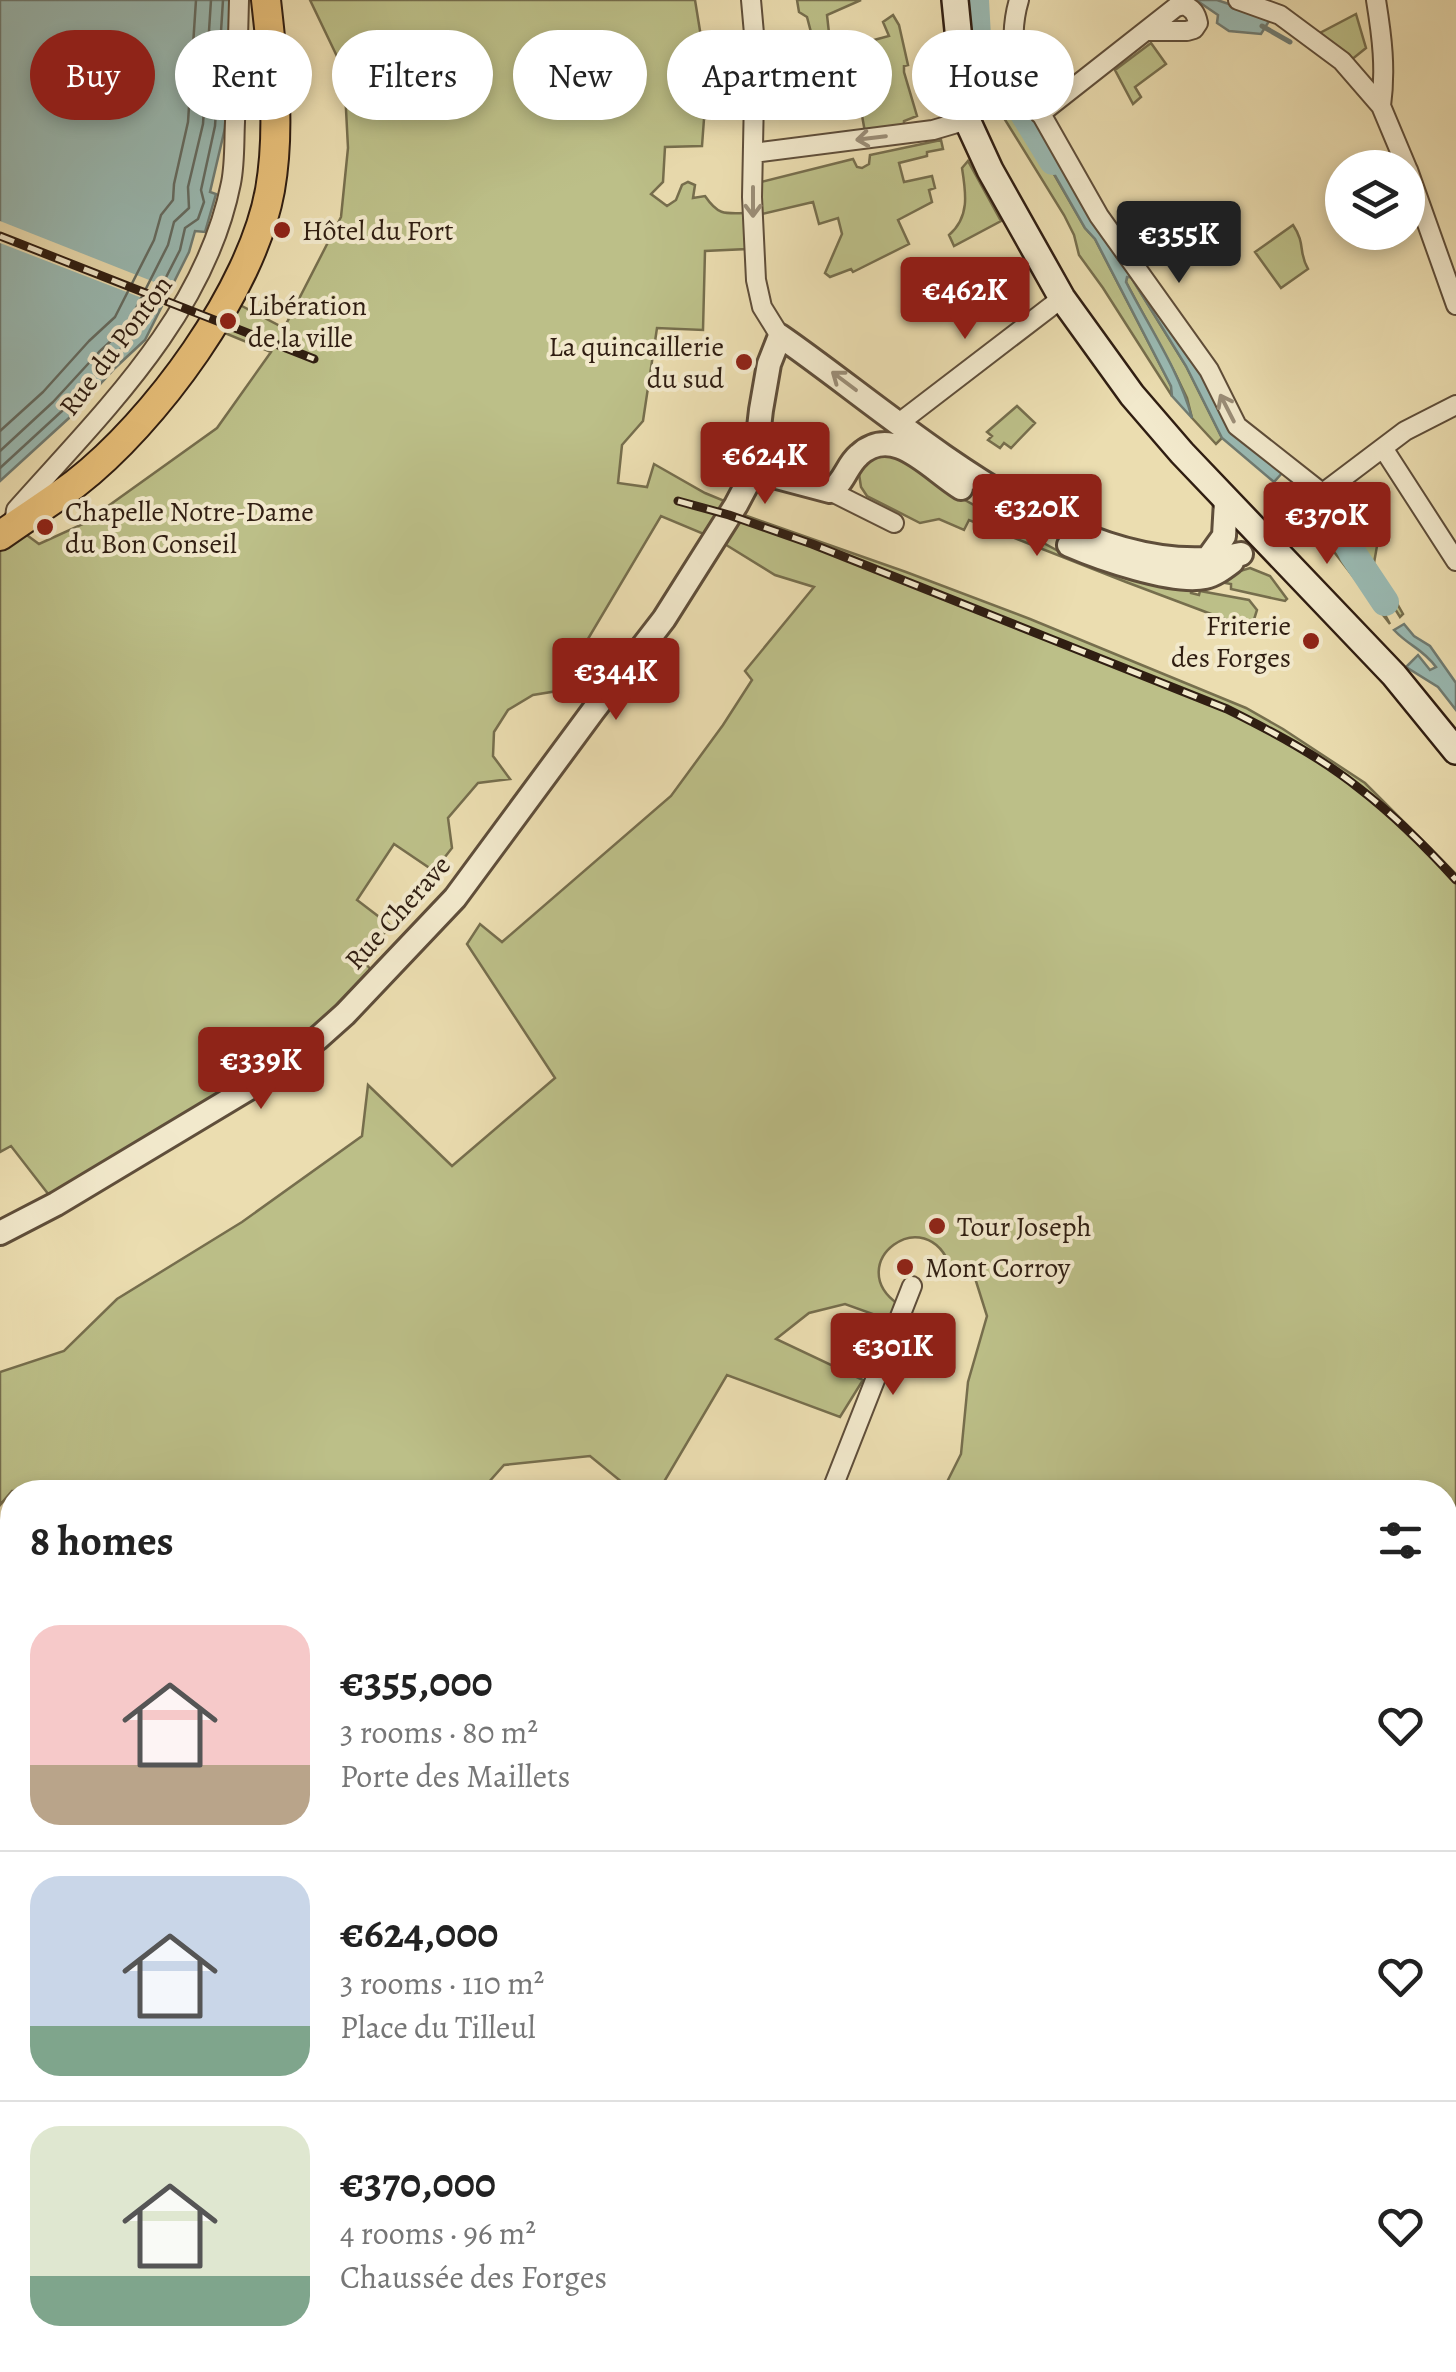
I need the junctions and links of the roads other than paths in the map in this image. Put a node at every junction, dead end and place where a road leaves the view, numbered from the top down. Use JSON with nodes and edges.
{"nodes":[{"id":1,"x":239,"y":0,"type":"edge"},
{"id":2,"x":266,"y":0,"type":"edge"},
{"id":3,"x":751,"y":0,"type":"edge"},
{"id":4,"x":955,"y":0,"type":"edge"},
{"id":5,"x":1018,"y":0,"type":"edge"},
{"id":6,"x":1238,"y":0,"type":"edge"},
{"id":7,"x":1376,"y":0,"type":"edge"},
{"id":8,"x":958,"y":30,"type":"edge"},
{"id":9,"x":1013,"y":30,"type":"edge"},
{"id":10,"x":1146,"y":31,"type":"dead end"},
{"id":11,"x":1074,"y":87,"type":"edge"},
{"id":12,"x":1381,"y":106,"type":"junction"},
{"id":13,"x":967,"y":120,"type":"joint"},
{"id":14,"x":1043,"y":120,"type":"edge"},
{"id":15,"x":1399,"y":150,"type":"edge"},
{"id":16,"x":754,"y":153,"type":"junction"},
{"id":17,"x":1425,"y":219,"type":"edge"},
{"id":18,"x":1062,"y":298,"type":"junction"},
{"id":19,"x":1456,"y":305,"type":"edge"},
{"id":20,"x":780,"y":336,"type":"junction"},
{"id":21,"x":1456,"y":405,"type":"edge"},
{"id":22,"x":899,"y":423,"type":"junction"},
{"id":23,"x":1383,"y":448,"type":"junction"},
{"id":24,"x":754,"y":471,"type":"junction"},
{"id":25,"x":830,"y":491,"type":"junction"},
{"id":26,"x":1322,"y":493,"type":"junction"},
{"id":27,"x":1226,"y":500,"type":"junction"},
{"id":28,"x":894,"y":523,"type":"dead end"},
{"id":29,"x":7,"y":531,"type":"edge"},
{"id":30,"x":1262,"y":538,"type":"junction"},
{"id":31,"x":1241,"y":554,"type":"junction"},
{"id":32,"x":1206,"y":561,"type":"junction"},
{"id":33,"x":1456,"y":561,"type":"edge"},
{"id":34,"x":1456,"y":751,"type":"edge"},
{"id":35,"x":0,"y":1233,"type":"edge"},
{"id":36,"x":912,"y":1286,"type":"dead end"},
{"id":37,"x":836,"y":1480,"type":"edge"}],
"edges":[{"from":1,"to":29,"type":"street","name":"Rue du Ponton"},
{"from":2,"to":29,"type":"main road"},
{"from":3,"to":16,"type":"street"},
{"from":4,"to":8,"type":"main road"},
{"from":5,"to":9,"type":"street"},
{"from":6,"to":12,"type":"street"},
{"from":7,"to":12,"type":"street"},
{"from":10,"to":11,"type":"street"},
{"from":12,"to":15,"type":"street"},
{"from":13,"to":16,"type":"street","one_way":true},
{"from":13,"to":18,"type":"main road"},
{"from":26,"to":14,"type":"street","one_way":true},
{"from":16,"to":20,"type":"street","one_way":true},
{"from":17,"to":19,"type":"street"},
{"from":18,"to":22,"type":"street"},
{"from":18,"to":27,"type":"main road"},
{"from":22,"to":20,"type":"street","one_way":true},
{"from":20,"to":24,"type":"street"},
{"from":21,"to":23,"type":"street"},
{"from":22,"to":32,"type":"street"},
{"from":23,"to":26,"type":"street"},
{"from":23,"to":33,"type":"street"},
{"from":24,"to":25,"type":"street"},
{"from":24,"to":35,"type":"street","name":"Rue Cherave"},
{"from":25,"to":28,"type":"street"},
{"from":25,"to":31,"type":"street"},
{"from":26,"to":30,"type":"street"},
{"from":27,"to":30,"type":"main road"},
{"from":27,"to":32,"type":"street"},
{"from":30,"to":31,"type":"street"},
{"from":30,"to":34,"type":"main road"},
{"from":31,"to":32,"type":"street"},
{"from":36,"to":37,"type":"street"}]}
